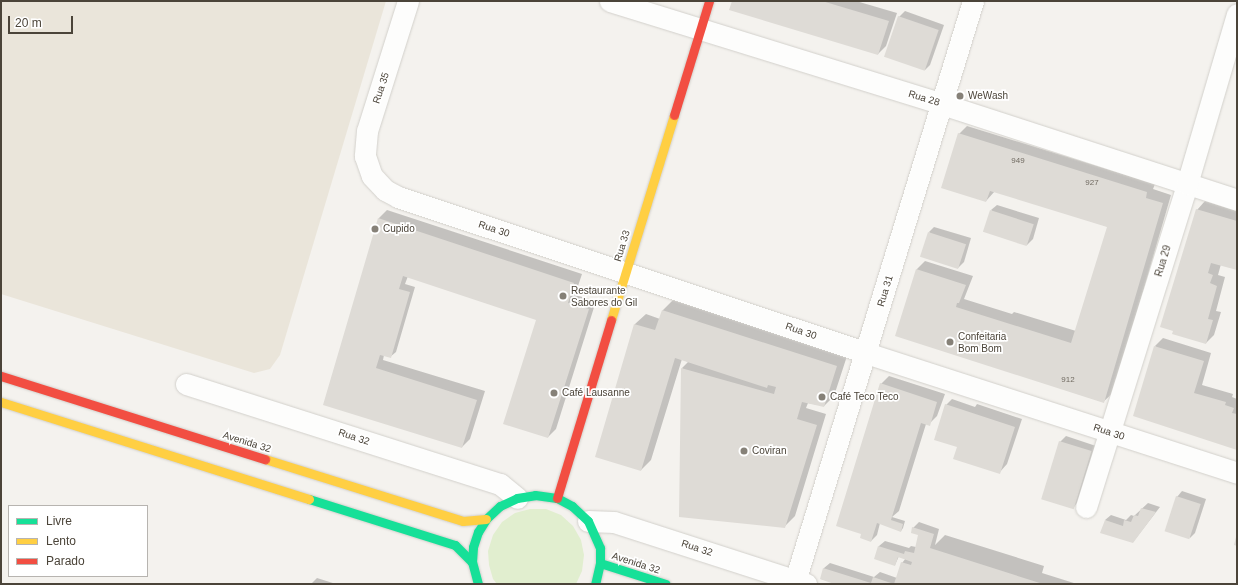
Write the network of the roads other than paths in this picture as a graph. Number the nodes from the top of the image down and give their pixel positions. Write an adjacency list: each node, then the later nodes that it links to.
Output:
1 (408, 1): 8 (street, Rua 35)
2 (610, 1): 6 (street, Rua 28)
3 (709, 1): 6 (main road, Rua 33)
4 (973, 1): 7 (street, Rua 31)
5 (1237, 14): 9 (street, Rua 29)
6 (700, 28): 7 (street, Rua 28); 11 (main road, Rua 33)
7 (942, 104): 9 (street, Rua 28); 12 (street, Rua 31)
8 (372, 176): 11 (street, Rua 30)
9 (1187, 184): 10 (street, Rua 28); 16 (street, Rua 29)
10 (1237, 200)
11 (626, 272): 12 (street, Rua 30); 19 (main road, Rua 33)
12 (866, 353): 16 (street, Rua 30); 25 (street, Rua 31)
13 (1, 376): 21 (main road, Avenida 32)
14 (186, 384): 18 (street, Rua 32)
15 (1, 402): 23 (main road)
16 (1110, 432): 17 (street, Rua 30); 20 (street, Rua 29)
17 (1237, 473)
18 (518, 498): 19 (main road); 21 (main road)
19 (557, 498): 22 (main road)
20 (1086, 507)
21 (486, 519): 23 (main road)
22 (588, 521): 24 (main road); 25 (street, Rua 32)
23 (472, 562): 26 (main road)
24 (600, 563): 27 (main road); 28 (main road, Avenida 32)
25 (800, 582)
26 (478, 584)
27 (595, 584)
28 (666, 584)

